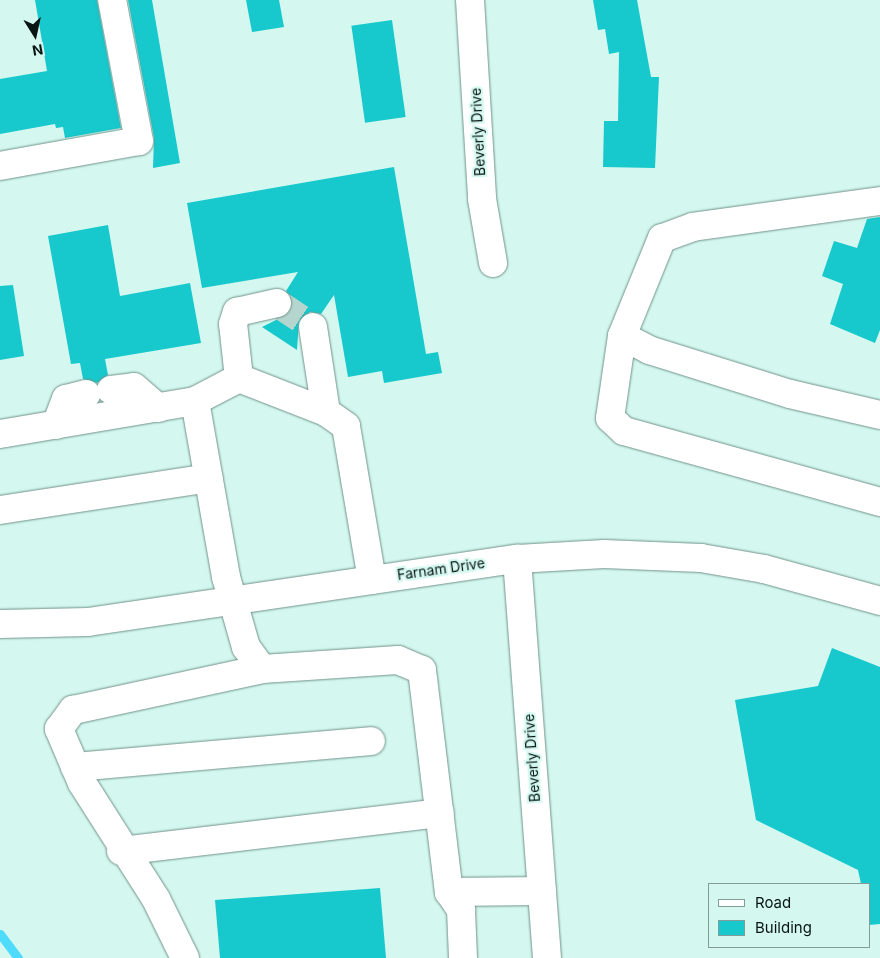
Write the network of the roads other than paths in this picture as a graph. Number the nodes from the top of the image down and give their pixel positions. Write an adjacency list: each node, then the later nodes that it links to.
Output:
1 (112, 0): 3 (main road)
2 (470, 0): 5 (main road, Beverly Drive)
3 (0, 166)
4 (880, 201): 8 (main road)
5 (493, 263)
6 (277, 303): 9 (main road)
7 (313, 327): 12 (main road)
8 (622, 336): 13 (main road); 17 (main road)
9 (238, 378): 10 (main road); 12 (main road)
10 (195, 401): 11 (main road); 16 (main road)
11 (158, 408): 14 (main road); 14 (main road)
12 (326, 412): 20 (main road)
13 (880, 415)
14 (56, 425): 15 (main road)
15 (0, 434)
16 (209, 478): 18 (main road); 21 (main road)
17 (880, 502)
18 (0, 510)
19 (517, 559): 20 (main road, Farnam Drive); 22 (main road, Farnam Drive); 29 (main road, Beverly Drive)
20 (372, 580): 21 (main road, Farnam Drive)
21 (232, 601): 23 (main road, Farnam Drive); 24 (main road)
22 (880, 601)
23 (0, 624)
24 (262, 669): 26 (main road); 27 (main road)
25 (371, 741): 26 (main road)
26 (75, 767): 28 (main road)
27 (440, 813): 28 (main road); 30 (main road)
28 (121, 851): 31 (main road)
29 (542, 891): 30 (main road); 33 (main road, Beverly Drive)
30 (449, 892): 32 (main road)
31 (185, 958)
32 (463, 958)
33 (547, 958)

